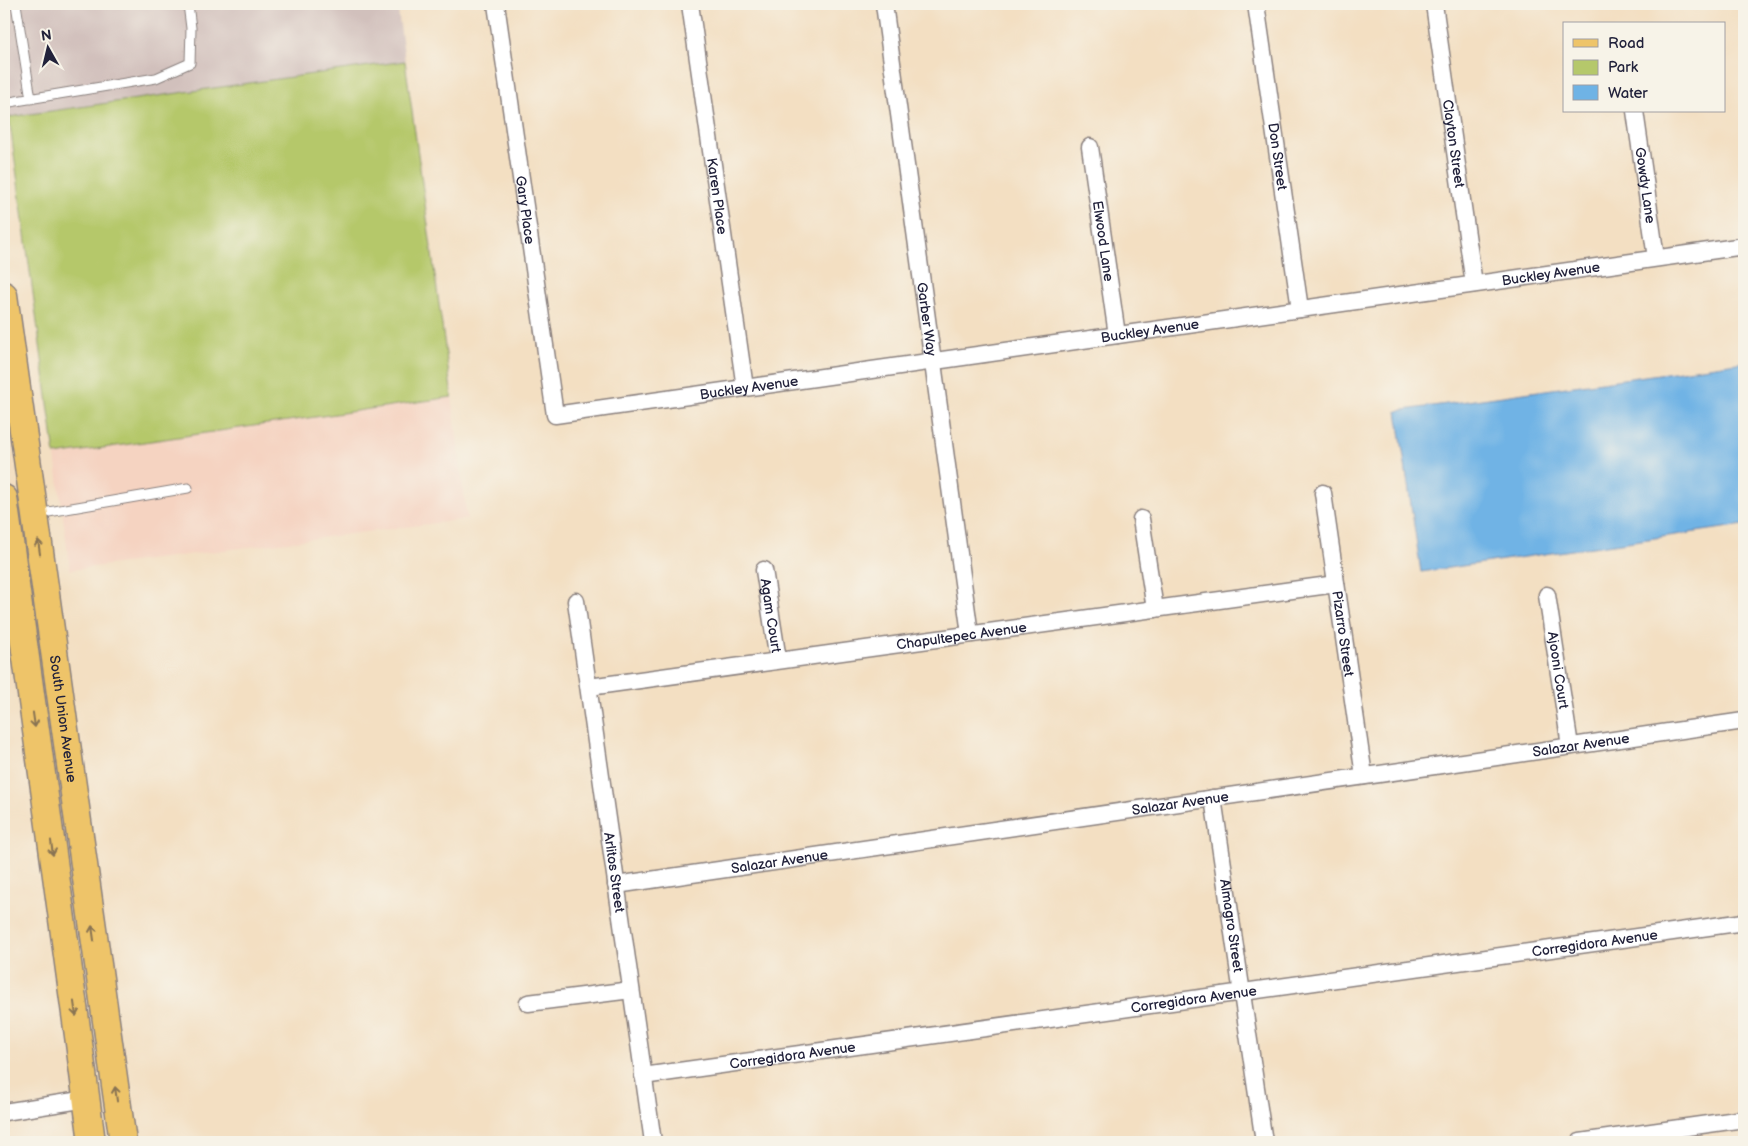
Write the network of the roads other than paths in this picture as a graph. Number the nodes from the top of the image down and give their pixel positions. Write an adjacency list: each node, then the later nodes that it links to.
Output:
1 (16, 4): 8 (lane)
2 (188, 4): 8 (lane)
3 (496, 4): 21 (street, Gary Place)
4 (690, 4): 19 (street, Karen Place)
5 (884, 4): 18 (street, Garber Way)
6 (1256, 4): 16 (street, Don Street)
7 (1434, 4): 14 (street, Clayton Street)
8 (31, 99): 9 (lane)
9 (4, 104)
10 (1635, 112): 13 (street, Gowdy Lane)
11 (1090, 147): 17 (street, Elwood Lane)
12 (1744, 246): 13 (street, Buckley Avenue)
13 (1656, 258): 14 (street, Buckley Avenue)
14 (1474, 284): 16 (street, Buckley Avenue)
15 (4, 295): 25 (main road, South Union Avenue)
16 (1300, 309): 17 (street, Buckley Avenue)
17 (1117, 335): 18 (street, Buckley Avenue)
18 (934, 361): 19 (street, Buckley Avenue); 33 (street, Garber Way)
19 (745, 388): 21 (street, Buckley Avenue)
20 (4, 402): 25 (main road)
21 (555, 415)
22 (188, 488): 25 (lane)
23 (1323, 493): 29 (street, Pizarro Street)
24 (4, 498): 27 (main road, South Union Avenue)
25 (34, 515): 36 (main road, South Union Avenue, one-way to 25)
26 (1141, 519): 32 (street)
27 (12, 557): 36 (main road); 47 (main road, South Union Avenue, one-way to 47)
28 (764, 570): 34 (street, Agam Court)
29 (1336, 584): 32 (street, Chapultepec Avenue); 39 (street, Pizarro Street)
30 (1547, 595): 38 (street, Ajooni Court)
31 (576, 601): 35 (street, Arlitos Street)
32 (1155, 609): 33 (street, Chapultepec Avenue)
33 (970, 634): 34 (street, Chapultepec Avenue)
34 (778, 660): 35 (street, Chapultepec Avenue)
35 (588, 687): 41 (street, Arlitos Street)
36 (62, 708): 51 (main road, South Union Avenue, one-way to 36)
37 (1744, 721): 38 (street, Salazar Avenue)
38 (1570, 746): 39 (street, Salazar Avenue)
39 (1364, 776): 40 (street, Salazar Avenue)
40 (1213, 798): 41 (street, Salazar Avenue); 44 (street, Almagro Street)
41 (616, 885): 43 (street, Arlitos Street)
42 (1744, 922): 44 (street, Corregidora Avenue)
43 (631, 990): 45 (street); 46 (street, Arlitos Street)
44 (1242, 992): 46 (street, Corregidora Avenue); 53 (street, Almagro Street)
45 (528, 1004)
46 (643, 1076): 52 (street, Arlitos Street)
47 (87, 1100): 48 (street); 50 (main road, South Union Avenue)
48 (4, 1112)
49 (1744, 1119): 54 (street)
50 (92, 1142)
51 (123, 1142)
52 (653, 1142)
53 (1264, 1142)
54 (1580, 1142)

